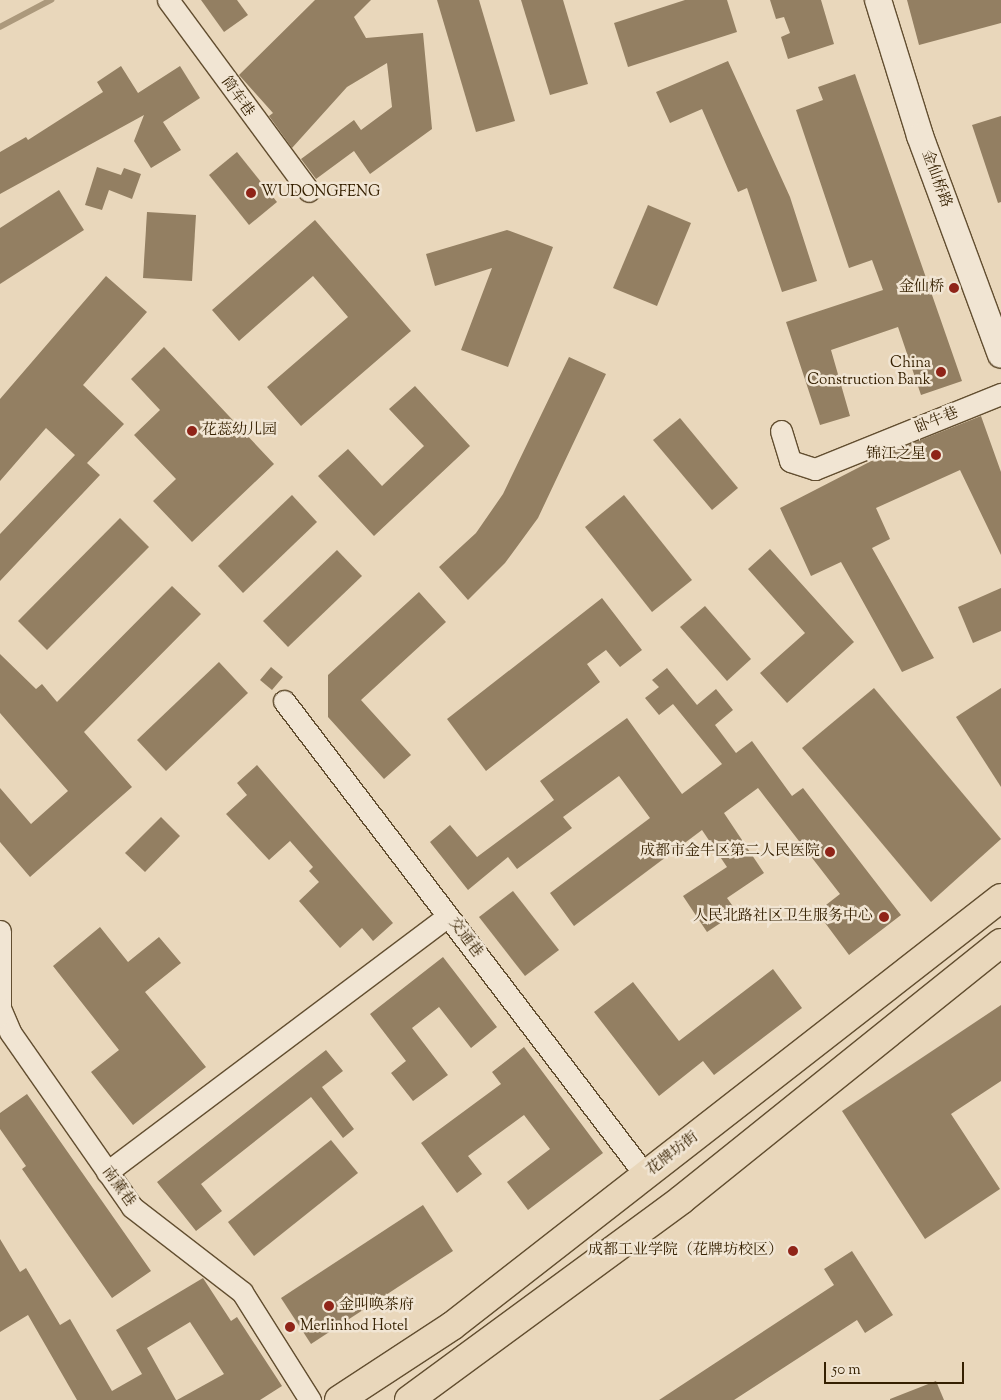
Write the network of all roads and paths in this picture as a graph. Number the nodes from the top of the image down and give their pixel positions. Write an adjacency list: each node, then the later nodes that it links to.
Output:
1 (168, 0): 3 (street, 筒车巷)
2 (878, 0): 4 (street, 金仙桥路)
3 (309, 191)
4 (1001, 355)
5 (1001, 394): 6 (street, 卧牛巷)
6 (781, 431)
7 (284, 701): 9 (street, 交通巷)
8 (1001, 898): 13 (main road, 花牌坊街)
9 (448, 916): 12 (street); 13 (street, 交通巷)
10 (0, 931): 12 (street, 南薰巷)
11 (1001, 943): 16 (main road)
12 (107, 1172): 14 (street, 南薰巷)
13 (646, 1176): 15 (main road, 花牌坊街)
14 (310, 1400)
15 (339, 1400)
16 (409, 1400)

